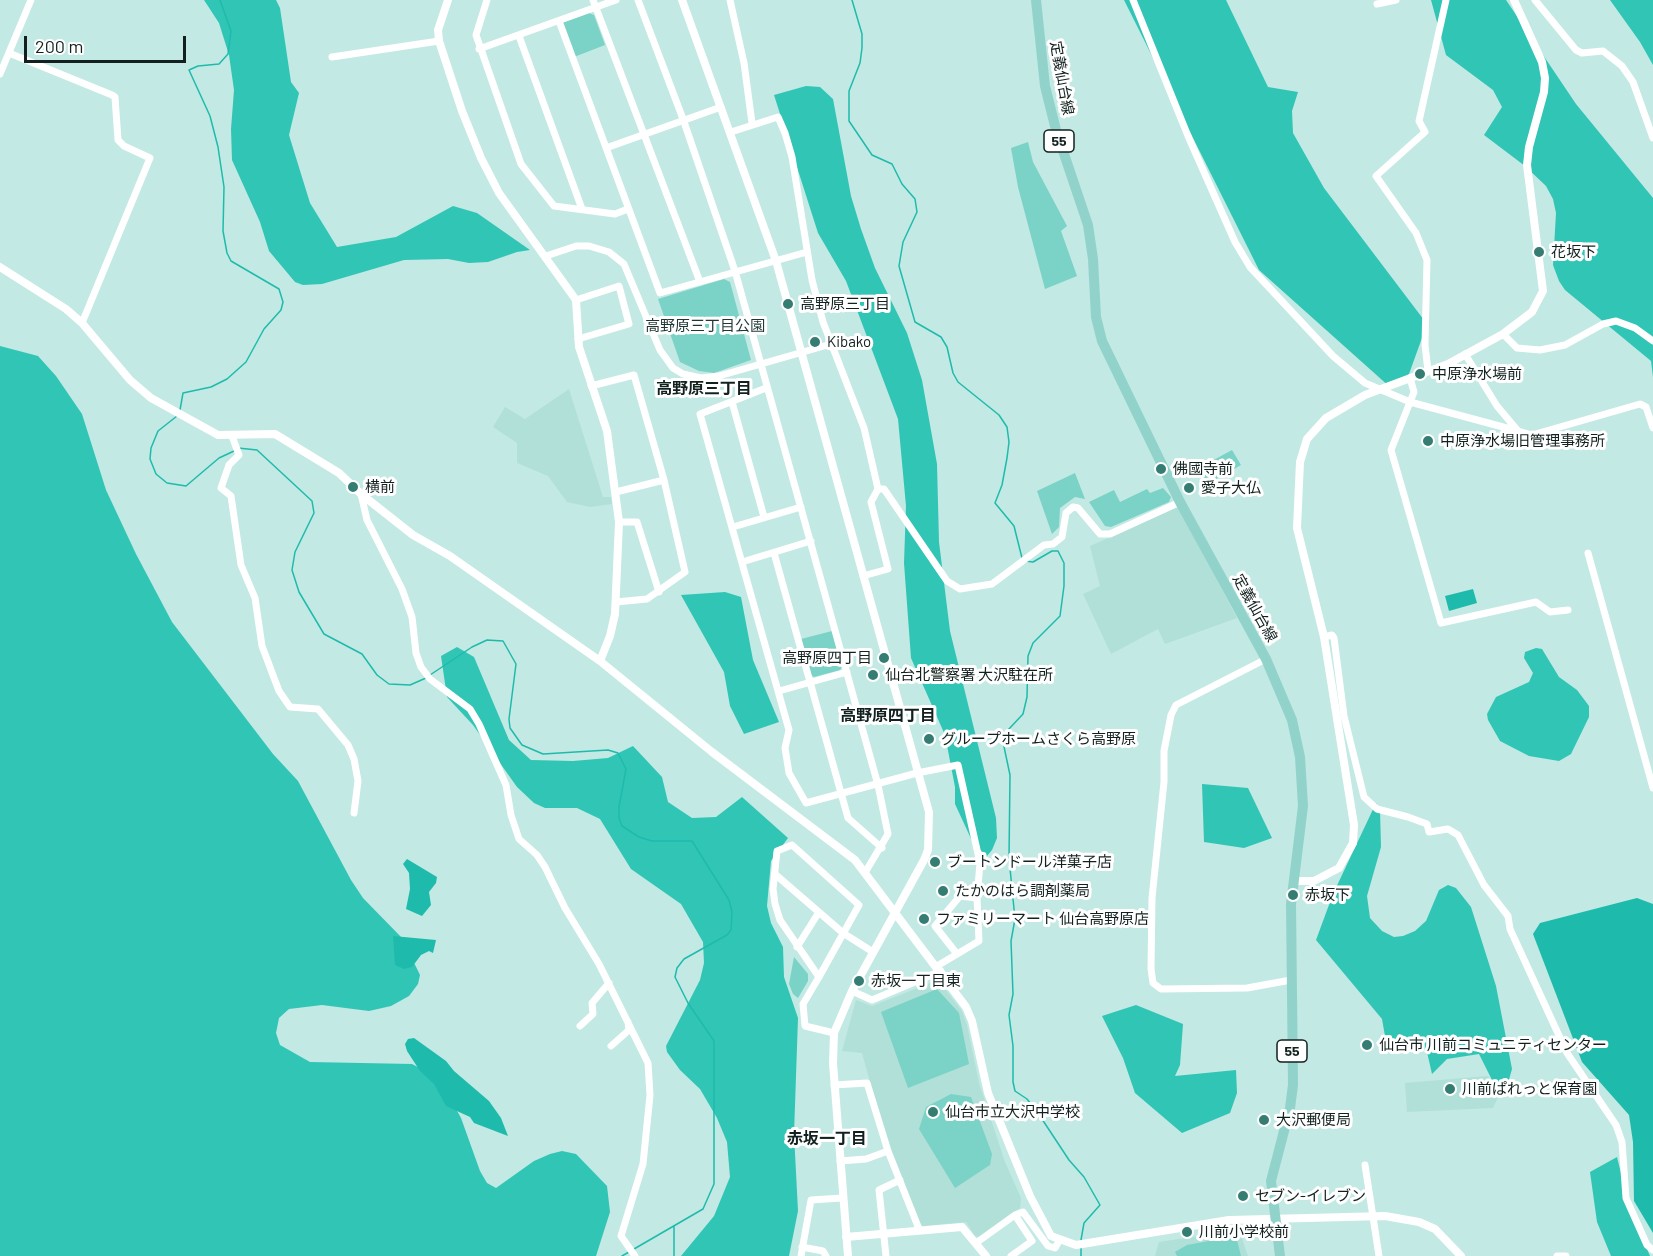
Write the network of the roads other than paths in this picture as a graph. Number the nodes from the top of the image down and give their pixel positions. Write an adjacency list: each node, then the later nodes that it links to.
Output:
1 (31, 0): 20 (street)
2 (448, 0): 18 (street)
3 (616, 0): 14 (street)
4 (638, 0): 24 (street)
5 (682, 0): 23 (street)
6 (730, 0): 25 (street)
7 (1036, 0): 61 (main road, 定義仙台線 / 55)
8 (1133, 0): 51 (street)
9 (1396, 0): 15 (street)
10 (1446, 0): 47 (street)
11 (1514, 0): 40 (street)
12 (1535, 0): 28 (street)
13 (489, 1): 19 (street)
14 (595, 4): 16 (street); 27 (street)
15 (1377, 4)
16 (559, 21): 17 (street); 29 (street)
17 (519, 36): 19 (street); 30 (street)
18 (439, 41): 21 (street); 33 (street)
19 (479, 49): 30 (street)
20 (9, 52): 22 (street); 39 (street)
21 (332, 57)
22 (0, 74)
23 (721, 107): 24 (street); 26 (street)
24 (683, 119): 27 (street); 36 (street)
25 (752, 123): 26 (street); 32 (street)
26 (731, 132): 34 (street)
27 (646, 134): 29 (street); 37 (street)
28 (1653, 138)
29 (606, 148): 31 (street)
30 (582, 209): 31 (street)
31 (628, 209): 37 (street)
32 (807, 252): 34 (street); 43 (street)
33 (546, 256): 38 (street); 46 (street)
34 (776, 261): 36 (street); 44 (street)
35 (0, 267): 39 (street)
36 (735, 272): 37 (street); 46 (street)
37 (700, 282)
38 (576, 300): 41 (street); 41 (street)
39 (82, 323): 56 (street)
40 (1503, 334): 42 (street); 45 (street)
41 (578, 339): 49 (street)
42 (1653, 341)
43 (831, 344): 44 (street); 58 (street)
44 (803, 352): 46 (street); 70 (street)
45 (1466, 354): 47 (street); 55 (street)
46 (760, 365): 50 (street)
47 (1428, 371): 48 (street)
48 (1410, 378): 51 (street); 53 (street)
49 (591, 386): 57 (street); 59 (street)
50 (766, 388): 52 (street); 62 (street)
51 (1379, 388): 53 (street); 74 (street)
52 (732, 402): 63 (street); 65 (street)
53 (1410, 402): 55 (street); 73 (street)
54 (1653, 428): 55 (street)
55 (1518, 431)
56 (234, 440): 60 (street); 84 (street)
57 (664, 480): 59 (street); 71 (street)
58 (878, 489): 61 (street); 70 (street)
59 (616, 492): 64 (street)
60 (361, 494): 76 (street); 99 (street)
61 (1180, 502): 75 (main road, 定義仙台線 / 55)
62 (801, 507): 63 (street); 66 (street)
63 (764, 518): 65 (street)
64 (619, 522): 71 (street); 72 (street)
65 (733, 527): 69 (street)
66 (811, 541): 67 (street); 77 (street)
67 (774, 553): 69 (street); 78 (street)
68 (1588, 553): 82 (street)
69 (742, 562): 79 (street)
70 (863, 576): 80 (street)
71 (659, 592): 72 (street)
72 (616, 602): 76 (street)
73 (1568, 610)
74 (1324, 637): 88 (street); 120 (street)
75 (1266, 659): 88 (main road, 定義仙台線 / 55); 98 (street)
76 (600, 661): 86 (street)
77 (846, 672): 78 (street); 81 (street)
78 (810, 681): 79 (street); 83 (street)
79 (779, 691): 83 (street)
80 (917, 772): 81 (street); 89 (street); 91 (street)
81 (878, 784): 83 (street); 85 (street)
82 (1653, 788)
83 (842, 794): 85 (street)
84 (354, 813)
85 (882, 848): 86 (street)
86 (866, 872): 91 (street)
87 (776, 875): 90 (street); 92 (street); 93 (street)
88 (1295, 881): 98 (main road, 定義仙台線 / 55)
89 (977, 898): 95 (street); 95 (street)
90 (819, 912): 92 (street); 93 (street)
91 (896, 913): 94 (street); 96 (street)
92 (843, 933): 94 (street); 97 (street)
93 (797, 947): 97 (street)
94 (873, 952): 100 (street)
95 (957, 954): 96 (street)
96 (939, 968): 100 (street); 117 (street)
97 (819, 977): 103 (street)
98 (1291, 980): 113 (main road, 定義仙台線 / 55)
99 (609, 983): 101 (street); 102 (street)
100 (852, 990): 103 (street)
101 (628, 1020): 104 (street); 121 (street)
102 (580, 1026)
103 (834, 1033): 105 (street)
104 (611, 1046)
105 (834, 1085): 106 (street); 107 (street)
106 (888, 1151): 107 (street); 109 (street)
107 (840, 1161): 110 (street)
108 (1365, 1165): 112 (street)
109 (900, 1180): 114 (street); 115 (street)
110 (842, 1198): 116 (street); 119 (street)
111 (1015, 1215): 117 (street); 118 (street); 127 (street)
112 (1373, 1216): 113 (street); 129 (street); 130 (street)
113 (1275, 1218): 117 (street); 128 (main road, 定義仙台線 / 55)
114 (919, 1229): 115 (street); 118 (street)
115 (884, 1232): 116 (street); 125 (street)
116 (846, 1237): 124 (street)
117 (1059, 1241)
118 (976, 1243): 126 (street)
119 (802, 1247): 122 (street); 123 (street)
120 (1653, 1250)
121 (634, 1255)
122 (801, 1256)
123 (826, 1256)
124 (848, 1256)
125 (885, 1256)
126 (986, 1256)
127 (1011, 1256)
128 (1280, 1256)
129 (1379, 1256)
130 (1461, 1256)
131 (1557, 1256): 132 (street)
132 (1566, 1256)

